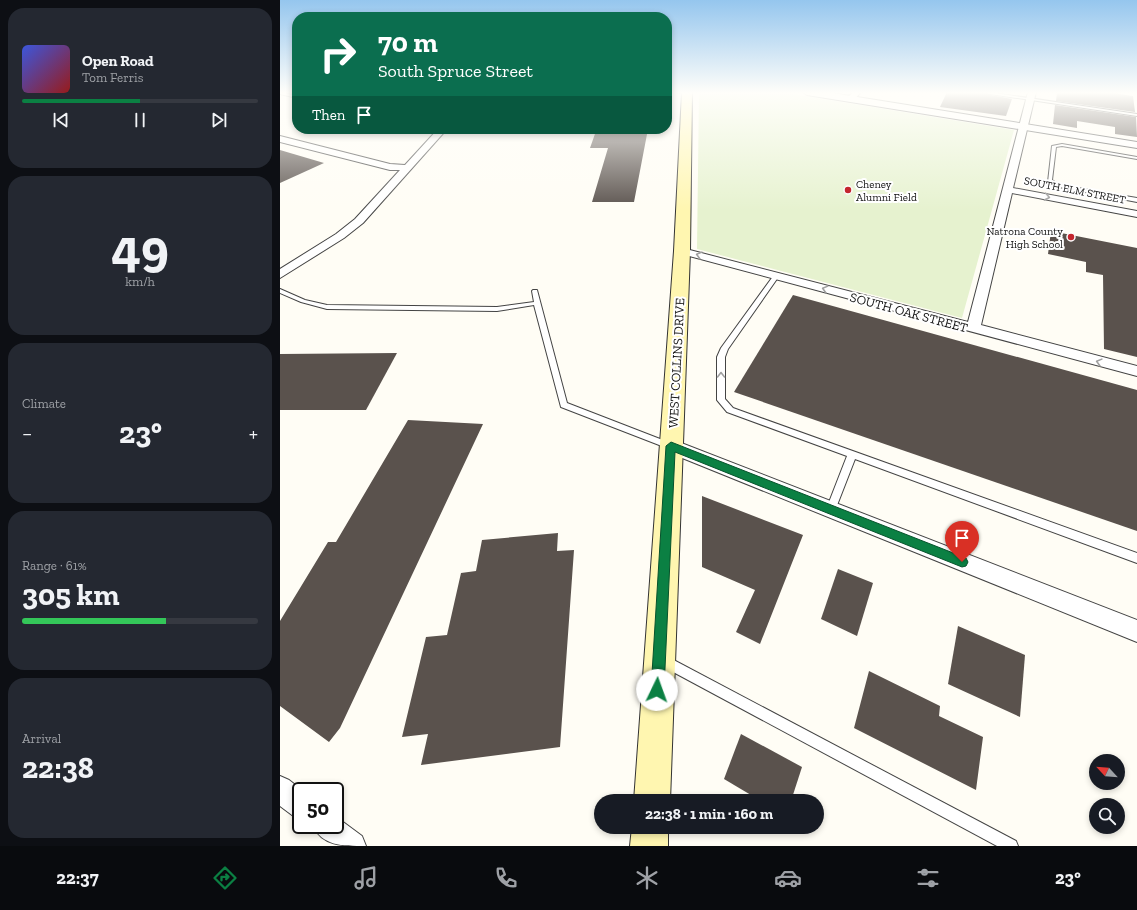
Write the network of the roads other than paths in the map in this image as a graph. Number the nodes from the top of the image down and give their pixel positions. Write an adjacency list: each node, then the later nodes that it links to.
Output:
1 (686, 131): 14 (main road, WEST COLLINS DRIVE)
2 (1023, 131): 11 (street)
3 (1051, 131): 5 (street)
4 (436, 134): 10 (street)
5 (1091, 138): 7 (street); 8 (lane)
6 (280, 139): 10 (street)
7 (1137, 145)
8 (1091, 150): 9 (lane); 12 (lane)
9 (1137, 158)
10 (406, 168): 15 (street)
11 (1009, 190): 13 (street, SOUTH ELM STREET, one-way to 13); 20 (street)
12 (1137, 200)
13 (1137, 214)
14 (682, 251): 16 (street, SOUTH OAK STREET, one-way to 14); 22 (main road, WEST COLLINS DRIVE)
15 (280, 274)
16 (776, 276): 20 (street, SOUTH OAK STREET, one-way to 16); 23 (lane, one-way to 16)
17 (280, 291): 19 (lane)
18 (535, 291): 19 (lane)
19 (537, 303): 22 (lane)
20 (973, 329): 21 (street, SOUTH OAK STREET, one-way to 20)
21 (1137, 372)
22 (671, 446): 24 (street); 27 (main road, WEST COLLINS DRIVE)
23 (852, 455): 24 (lane); 25 (lane)
24 (831, 510): 26 (street)
25 (1137, 558)
26 (1137, 631)
27 (659, 659): 29 (main road, WEST COLLINS DRIVE); 35 (lane)
28 (280, 789): 30 (street)
29 (652, 794)
30 (292, 799)
31 (337, 834): 33 (street)
32 (650, 834): 34 (main road)
33 (352, 846)
34 (650, 846)
35 (1011, 846)

